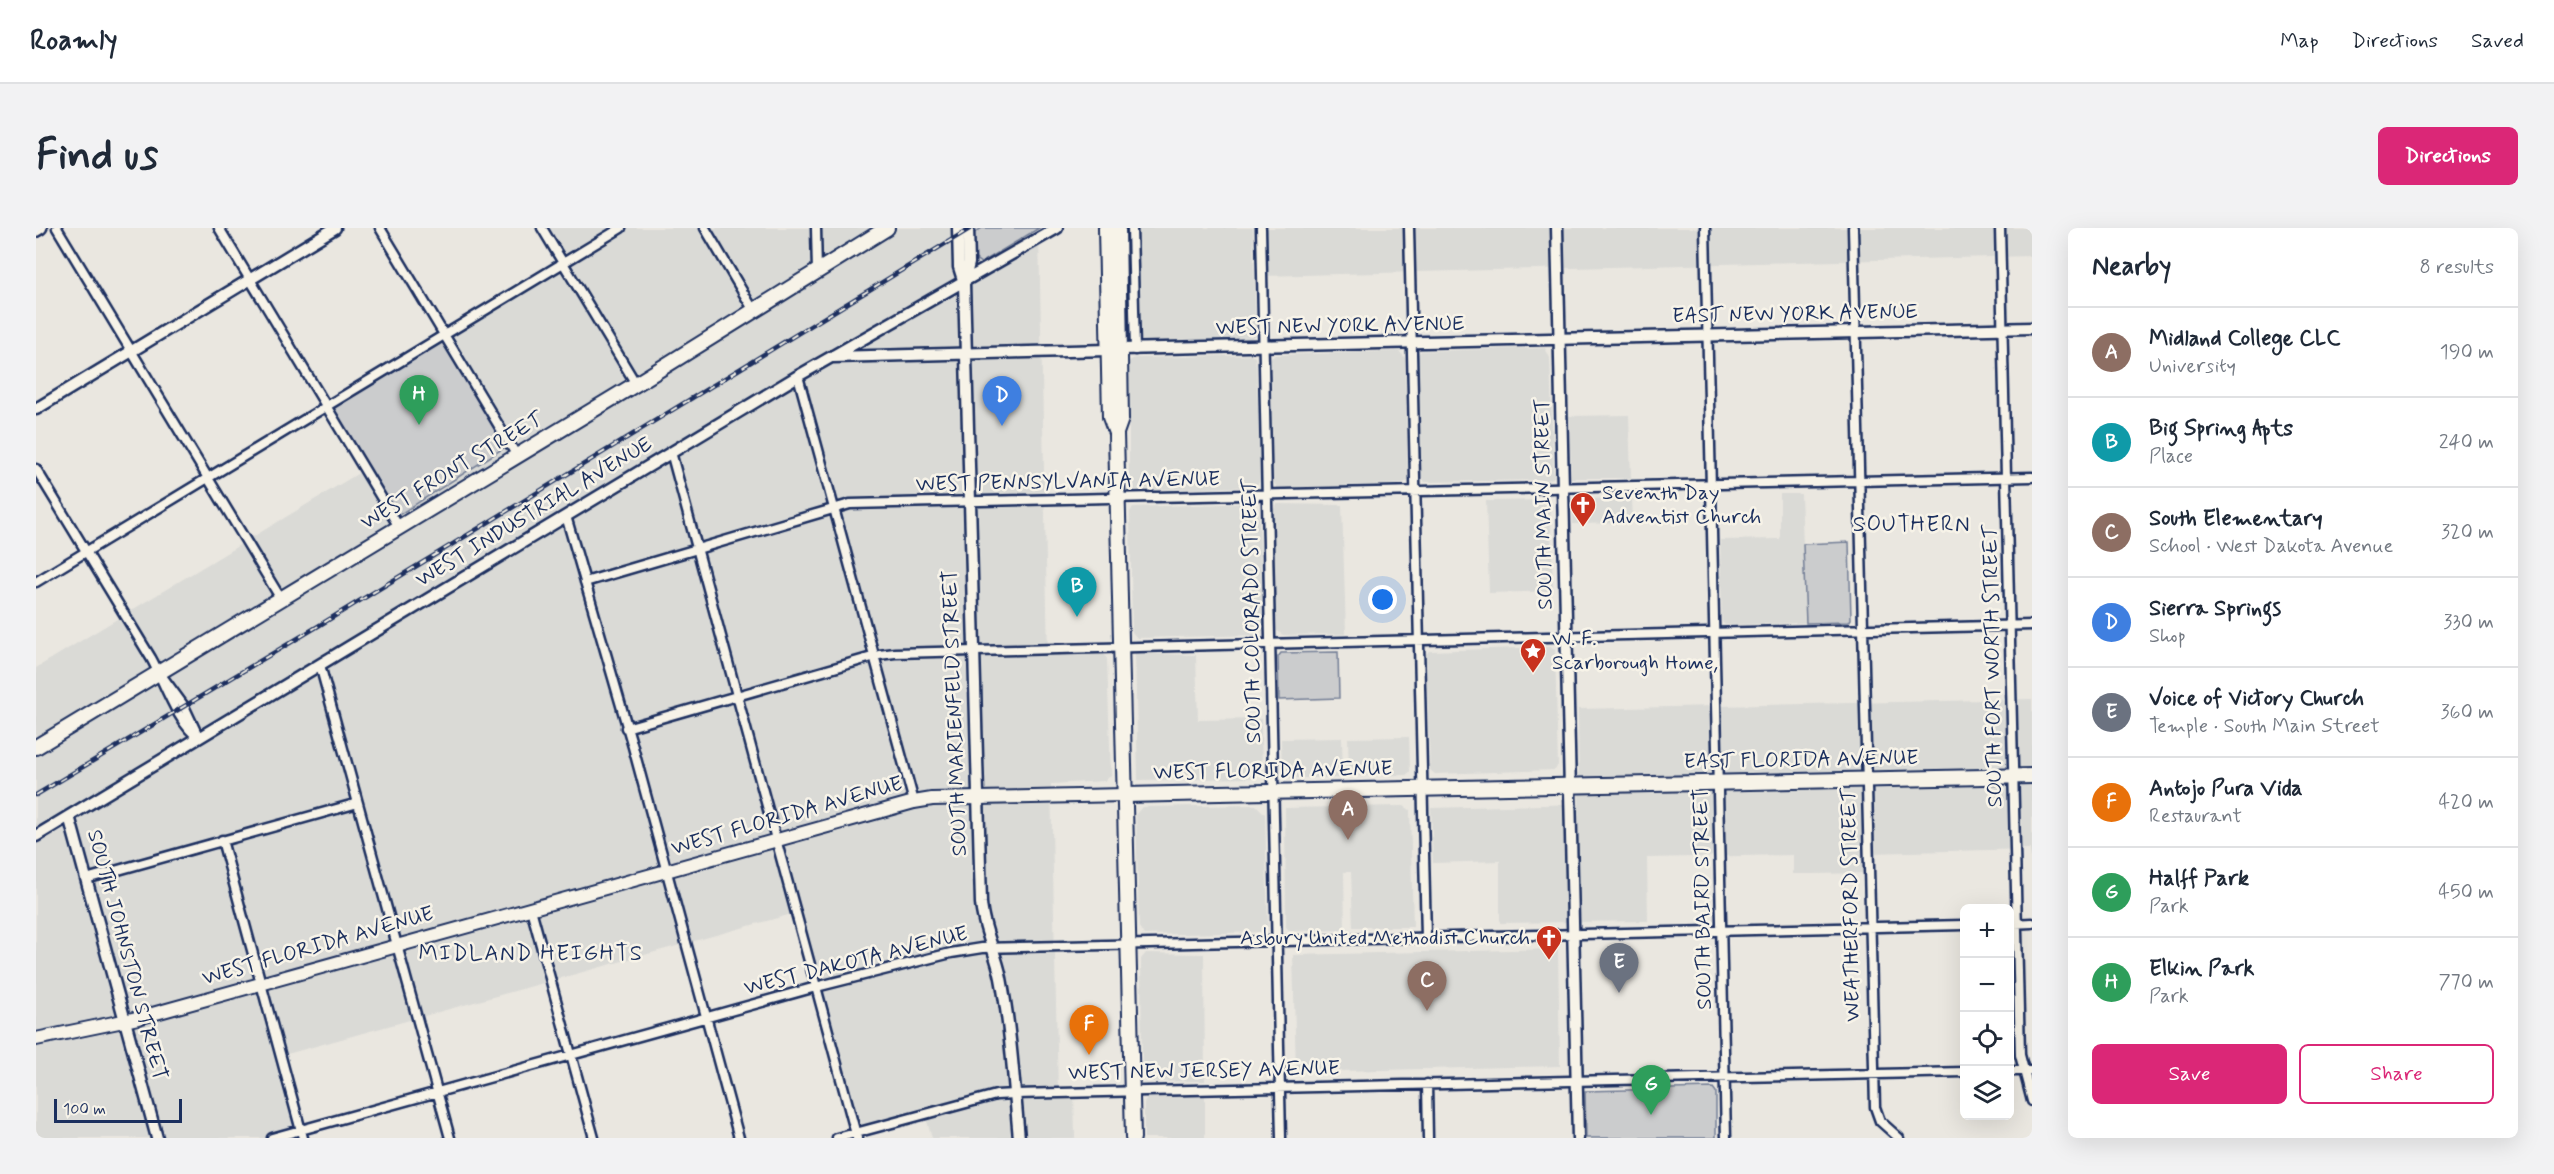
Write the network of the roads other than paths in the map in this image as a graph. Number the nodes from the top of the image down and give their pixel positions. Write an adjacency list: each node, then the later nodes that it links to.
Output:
1 (41, 228): 23 (street)
2 (57, 228): 38 (street)
3 (219, 228): 26 (street)
4 (335, 228): 26 (street)
5 (380, 228): 32 (street)
6 (542, 228): 24 (street)
7 (621, 228): 24 (street)
8 (705, 228): 28 (street)
9 (816, 228): 25 (street)
10 (887, 228): 25 (main road, WEST FRONT STREET)
11 (958, 228): 27 (street, SOUTH MARIENFELD STREET)
12 (968, 228): 27 (street, SOUTH MARIENFELD STREET)
13 (1057, 228): 27 (street, WEST INDUSTRIAL AVENUE)
14 (1106, 228): 37 (main road)
15 (1118, 228): 37 (main road)
16 (1132, 228): 37 (street)
17 (1262, 228): 36 (street, SOUTH COLORADO STREET)
18 (1410, 228): 35 (street)
19 (1557, 228): 34 (street, SOUTH MAIN STREET)
20 (1705, 228): 33 (street, SOUTH BAIRD STREET)
21 (1853, 228): 31 (street, WEATHERFORD STREET)
22 (2000, 228): 30 (street, SOUTH FORT WORTH STREET)
23 (36, 231)
24 (563, 263): 32 (street); 42 (street)
25 (817, 272): 28 (main road, WEST FRONT STREET)
26 (250, 279): 38 (street); 43 (street)
27 (964, 283): 39 (street, SOUTH MARIENFELD STREET); 40 (street, WEST INDUSTRIAL AVENUE)
28 (754, 311): 42 (main road, WEST FRONT STREET)
29 (2032, 328): 30 (street, EAST NEW YORK AVENUE)
30 (2003, 329): 31 (street, EAST NEW YORK AVENUE); 50 (street, SOUTH FORT WORTH STREET)
31 (1855, 333): 33 (street, EAST NEW YORK AVENUE); 51 (street, WEATHERFORD STREET)
32 (445, 334): 43 (street); 46 (street)
33 (1708, 336): 34 (street, EAST NEW YORK AVENUE); 52 (street, SOUTH BAIRD STREET)
34 (1560, 340): 35 (street, WEST NEW YORK AVENUE); 53 (street, SOUTH MAIN STREET)
35 (1412, 343): 36 (street, WEST NEW YORK AVENUE); 54 (street)
36 (1264, 347): 37 (street, WEST NEW YORK AVENUE); 55 (street, SOUTH COLORADO STREET)
37 (1121, 350): 39 (street, WEST NEW YORK AVENUE); 56 (main road)
38 (131, 351): 44 (street); 49 (street)
39 (966, 354): 40 (street, WEST NEW YORK AVENUE); 57 (street, SOUTH MARIENFELD STREET)
40 (831, 357): 41 (street, WEST INDUSTRIAL AVENUE)
41 (798, 376): 45 (street, WEST INDUSTRIAL AVENUE); 58 (street)
42 (636, 384): 46 (main road, WEST FRONT STREET)
43 (327, 406): 49 (street); 60 (street)
44 (36, 409)
45 (671, 452): 59 (street, WEST INDUSTRIAL AVENUE); 61 (street)
46 (517, 456): 60 (main road, WEST FRONT STREET)
47 (36, 469): 62 (street)
48 (2032, 477): 50 (street, WEST PENNSYLVANIA AVENUE)
49 (208, 478): 62 (street); 65 (street)
50 (2006, 478): 51 (street, WEST PENNSYLVANIA AVENUE); 67 (street, SOUTH FORT WORTH STREET)
51 (1859, 482): 52 (street, WEST PENNSYLVANIA AVENUE); 68 (street, WEATHERFORD STREET)
52 (1712, 485): 53 (street, WEST PENNSYLVANIA AVENUE); 69 (street, SOUTH BAIRD STREET)
53 (1563, 489): 54 (street, WEST PENNSYLVANIA AVENUE); 70 (street, SOUTH MAIN STREET)
54 (1416, 492): 55 (street, WEST PENNSYLVANIA AVENUE); 71 (street)
55 (1267, 496): 56 (street, WEST PENNSYLVANIA AVENUE); 72 (street, SOUTH COLORADO STREET)
56 (1117, 499): 57 (street, WEST PENNSYLVANIA AVENUE); 73 (main road)
57 (970, 502): 58 (street, WEST PENNSYLVANIA AVENUE); 74 (street, SOUTH MARIENFELD STREET)
58 (834, 508): 61 (street, WEST PENNSYLVANIA AVENUE); 75 (street)
59 (566, 516): 64 (street); 76 (street, WEST INDUSTRIAL AVENUE)
60 (399, 527): 65 (main road, WEST FRONT STREET)
61 (697, 548): 64 (street, WEST PENNSYLVANIA AVENUE); 78 (street)
62 (86, 552): 63 (street); 77 (street)
63 (36, 582)
64 (585, 582): 79 (street)
65 (280, 599): 77 (main road, WEST FRONT STREET)
66 (2032, 625): 67 (street)
67 (2010, 626): 68 (street); 82 (street, SOUTH FORT WORTH STREET)
68 (1863, 629): 69 (street); 84 (street, WEATHERFORD STREET)
69 (1714, 633): 70 (street); 85 (street, SOUTH BAIRD STREET)
70 (1567, 637): 71 (street); 86 (street, SOUTH MAIN STREET)
71 (1419, 640): 72 (street); 87 (street)
72 (1270, 644): 73 (street); 88 (street, SOUTH COLORADO STREET)
73 (1121, 647): 74 (street); 89 (main road)
74 (973, 651): 75 (street); 90 (street, SOUTH MARIENFELD STREET)
75 (874, 656): 78 (street); 92 (street)
76 (320, 664): 80 (street, WEST INDUSTRIAL AVENUE); 91 (street)
77 (159, 672): 80 (street); 81 (main road, WEST FRONT STREET)
78 (737, 696): 79 (street); 96 (street)
79 (626, 728): 97 (street)
80 (200, 738): 93 (street, WEST INDUSTRIAL AVENUE)
81 (36, 746)
82 (2014, 776): 83 (main road, EAST FLORIDA AVENUE); 84 (main road, EAST FLORIDA AVENUE); 99 (street, SOUTH FORT WORTH STREET)
83 (2032, 776)
84 (1866, 779): 85 (main road, EAST FLORIDA AVENUE); 104 (street, WEATHERFORD STREET)
85 (1718, 782): 86 (main road, EAST FLORIDA AVENUE); 105 (street, SOUTH BAIRD STREET)
86 (1570, 786): 87 (main road, WEST FLORIDA AVENUE); 106 (street, SOUTH MAIN STREET)
87 (1422, 789): 88 (main road, WEST FLORIDA AVENUE); 107 (street)
88 (1274, 792): 89 (main road, WEST FLORIDA AVENUE); 108 (street, SOUTH COLORADO STREET)
89 (1125, 795): 90 (main road, WEST FLORIDA AVENUE); 110 (main road)
90 (976, 798): 92 (main road, WEST FLORIDA AVENUE); 112 (street, SOUTH MARIENFELD STREET)
91 (358, 802): 95 (street); 111 (street)
92 (914, 802): 96 (main road, WEST FLORIDA AVENUE)
93 (69, 816): 94 (street, WEST INDUSTRIAL AVENUE); 98 (street, SOUTH JOHNSTON STREET)
94 (36, 836)
95 (222, 840): 98 (street); 113 (street)
96 (777, 841): 97 (main road, WEST FLORIDA AVENUE); 114 (street)
97 (667, 872): 100 (main road, WEST FLORIDA AVENUE); 115 (street)
98 (86, 879): 116 (street, SOUTH JOHNSTON STREET)
99 (2013, 904)
100 (531, 909): 111 (main road, WEST FLORIDA AVENUE); 118 (street)
101 (2014, 923): 102 (street)
102 (2032, 923)
103 (1960, 924): 104 (street, WEST DAKOTA AVENUE)
104 (1870, 927): 105 (street, WEST DAKOTA AVENUE); 121 (street, WEATHERFORD STREET)
105 (1722, 930): 106 (street, WEST DAKOTA AVENUE); 122 (street, SOUTH BAIRD STREET)
106 (1574, 933): 107 (street, WEST DAKOTA AVENUE); 123 (street, SOUTH MAIN STREET)
107 (1426, 937): 108 (street, WEST DAKOTA AVENUE)
108 (1277, 940): 110 (street, WEST DAKOTA AVENUE); 125 (street, SOUTH COLORADO STREET)
109 (2014, 942): 119 (street, SOUTH FORT WORTH STREET)
110 (1128, 944): 112 (street, WEST DAKOTA AVENUE); 126 (main road)
111 (398, 946): 113 (main road, WEST FLORIDA AVENUE); 127 (street)
112 (991, 947): 114 (street, WEST DAKOTA AVENUE); 128 (street, SOUTH MARIENFELD STREET)
113 (261, 984): 116 (main road, WEST FLORIDA AVENUE); 130 (street)
114 (816, 987): 115 (street, WEST DAKOTA AVENUE); 131 (street)
115 (706, 1017): 118 (street, WEST DAKOTA AVENUE); 136 (street)
116 (126, 1021): 117 (main road, WEST FLORIDA AVENUE); 132 (street, SOUTH JOHNSTON STREET)
117 (36, 1039)
118 (571, 1055): 127 (street, WEST DAKOTA AVENUE); 135 (street)
119 (2028, 1071): 129 (street, SOUTH FORT WORTH STREET)
120 (1960, 1072): 121 (street, WEST NEW JERSEY AVENUE)
121 (1874, 1075): 122 (street, WEST NEW JERSEY AVENUE); 144 (street, WEATHERFORD STREET)
122 (1725, 1078): 123 (street, WEST NEW JERSEY AVENUE); 143 (street, SOUTH BAIRD STREET)
123 (1577, 1081): 124 (street, WEST NEW JERSEY AVENUE); 142 (street, SOUTH MAIN STREET)
124 (1427, 1084): 125 (street, WEST NEW JERSEY AVENUE); 141 (street)
125 (1280, 1088): 126 (street, WEST NEW JERSEY AVENUE); 140 (street, SOUTH COLORADO STREET)
126 (1132, 1091): 128 (street, WEST NEW JERSEY AVENUE); 139 (main road)
127 (437, 1092): 130 (street, WEST DAKOTA AVENUE); 134 (street)
128 (1015, 1094): 131 (street, WEST NEW JERSEY AVENUE); 138 (street, SOUTH MARIENFELD STREET)
129 (2032, 1101)
130 (302, 1134): 133 (street, WEST DAKOTA AVENUE)
131 (857, 1136): 137 (street, WEST NEW JERSEY AVENUE)
132 (157, 1138)
133 (272, 1138)
134 (450, 1138)
135 (594, 1138)
136 (739, 1138)
137 (837, 1138)
138 (1018, 1138)
139 (1133, 1138)
140 (1281, 1138)
141 (1428, 1138)
142 (1578, 1138)
143 (1726, 1138)
144 (1899, 1138)

